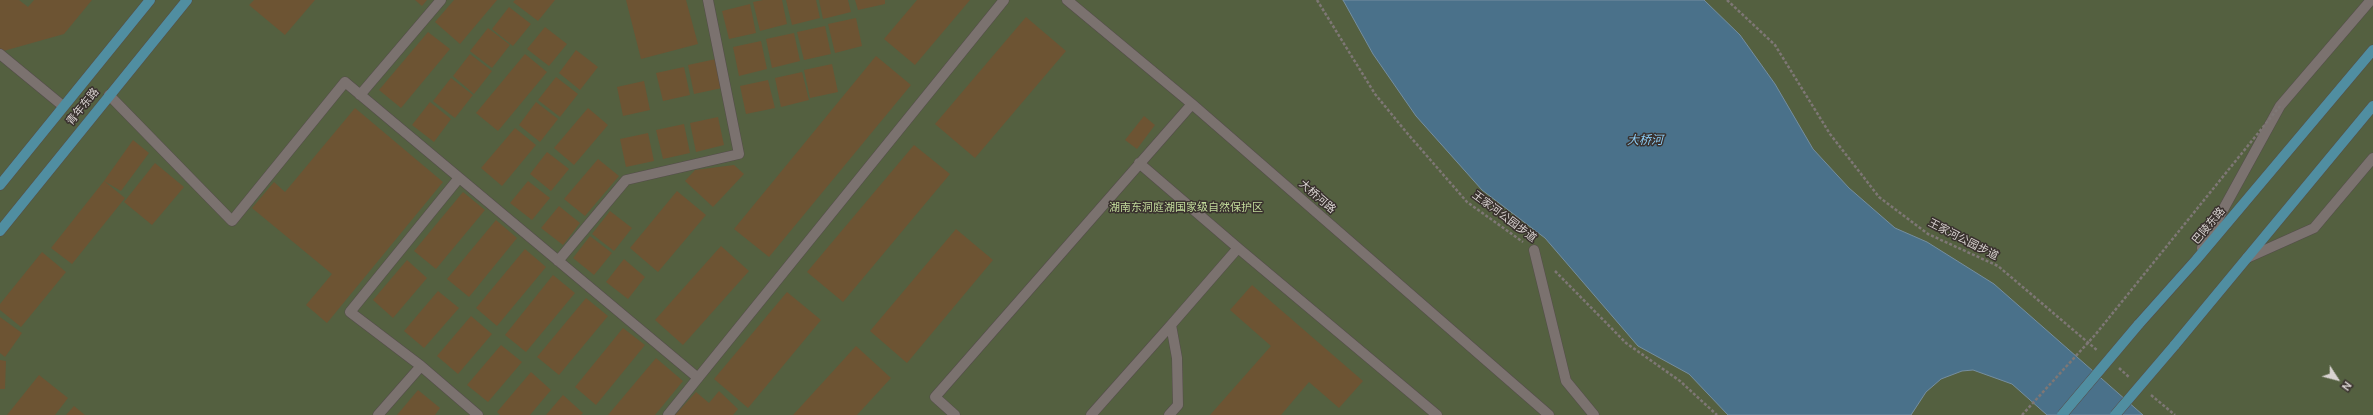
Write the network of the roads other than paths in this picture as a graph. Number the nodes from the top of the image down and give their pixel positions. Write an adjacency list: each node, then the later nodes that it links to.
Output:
1 (150, 0): 13 (main road, 青年东路)
2 (187, 0): 10 (main road, 青年东路)
3 (441, 0): 11 (street)
4 (708, 0): 24 (street)
5 (1004, 0): 27 (street)
6 (1067, 0): 12 (street, 大桥河路)
7 (2371, 0): 23 (street)
8 (2373, 50): 23 (main road, 巴陵东路)
9 (0, 54): 13 (street)
10 (109, 95): 11 (street); 19 (main road, 青年东路)
11 (360, 95): 17 (street)
12 (1192, 104): 16 (street); 35 (street, 大桥河路)
13 (63, 106): 18 (main road, 青年东路)
14 (2373, 106): 22 (main road)
15 (2373, 158): 22 (street)
16 (1139, 163): 20 (street); 31 (street)
17 (459, 178): 24 (street); 26 (street)
18 (0, 185)
19 (0, 231)
20 (1238, 248): 25 (street); 34 (street)
21 (1534, 250): 36 (street)
22 (2247, 258): 38 (main road, bridge)
23 (2196, 260): 37 (main road, 巴陵东路, bridge)
24 (558, 261): 27 (street)
25 (1171, 325): 32 (street); 33 (street)
26 (421, 366): 28 (street); 29 (street)
27 (698, 378): 30 (street)
28 (378, 415)
29 (478, 415)
30 (668, 415)
31 (955, 415)
32 (1091, 415)
33 (1169, 415)
34 (1437, 415)
35 (1548, 415)
36 (1594, 415)
37 (2062, 415)
38 (2116, 415)

